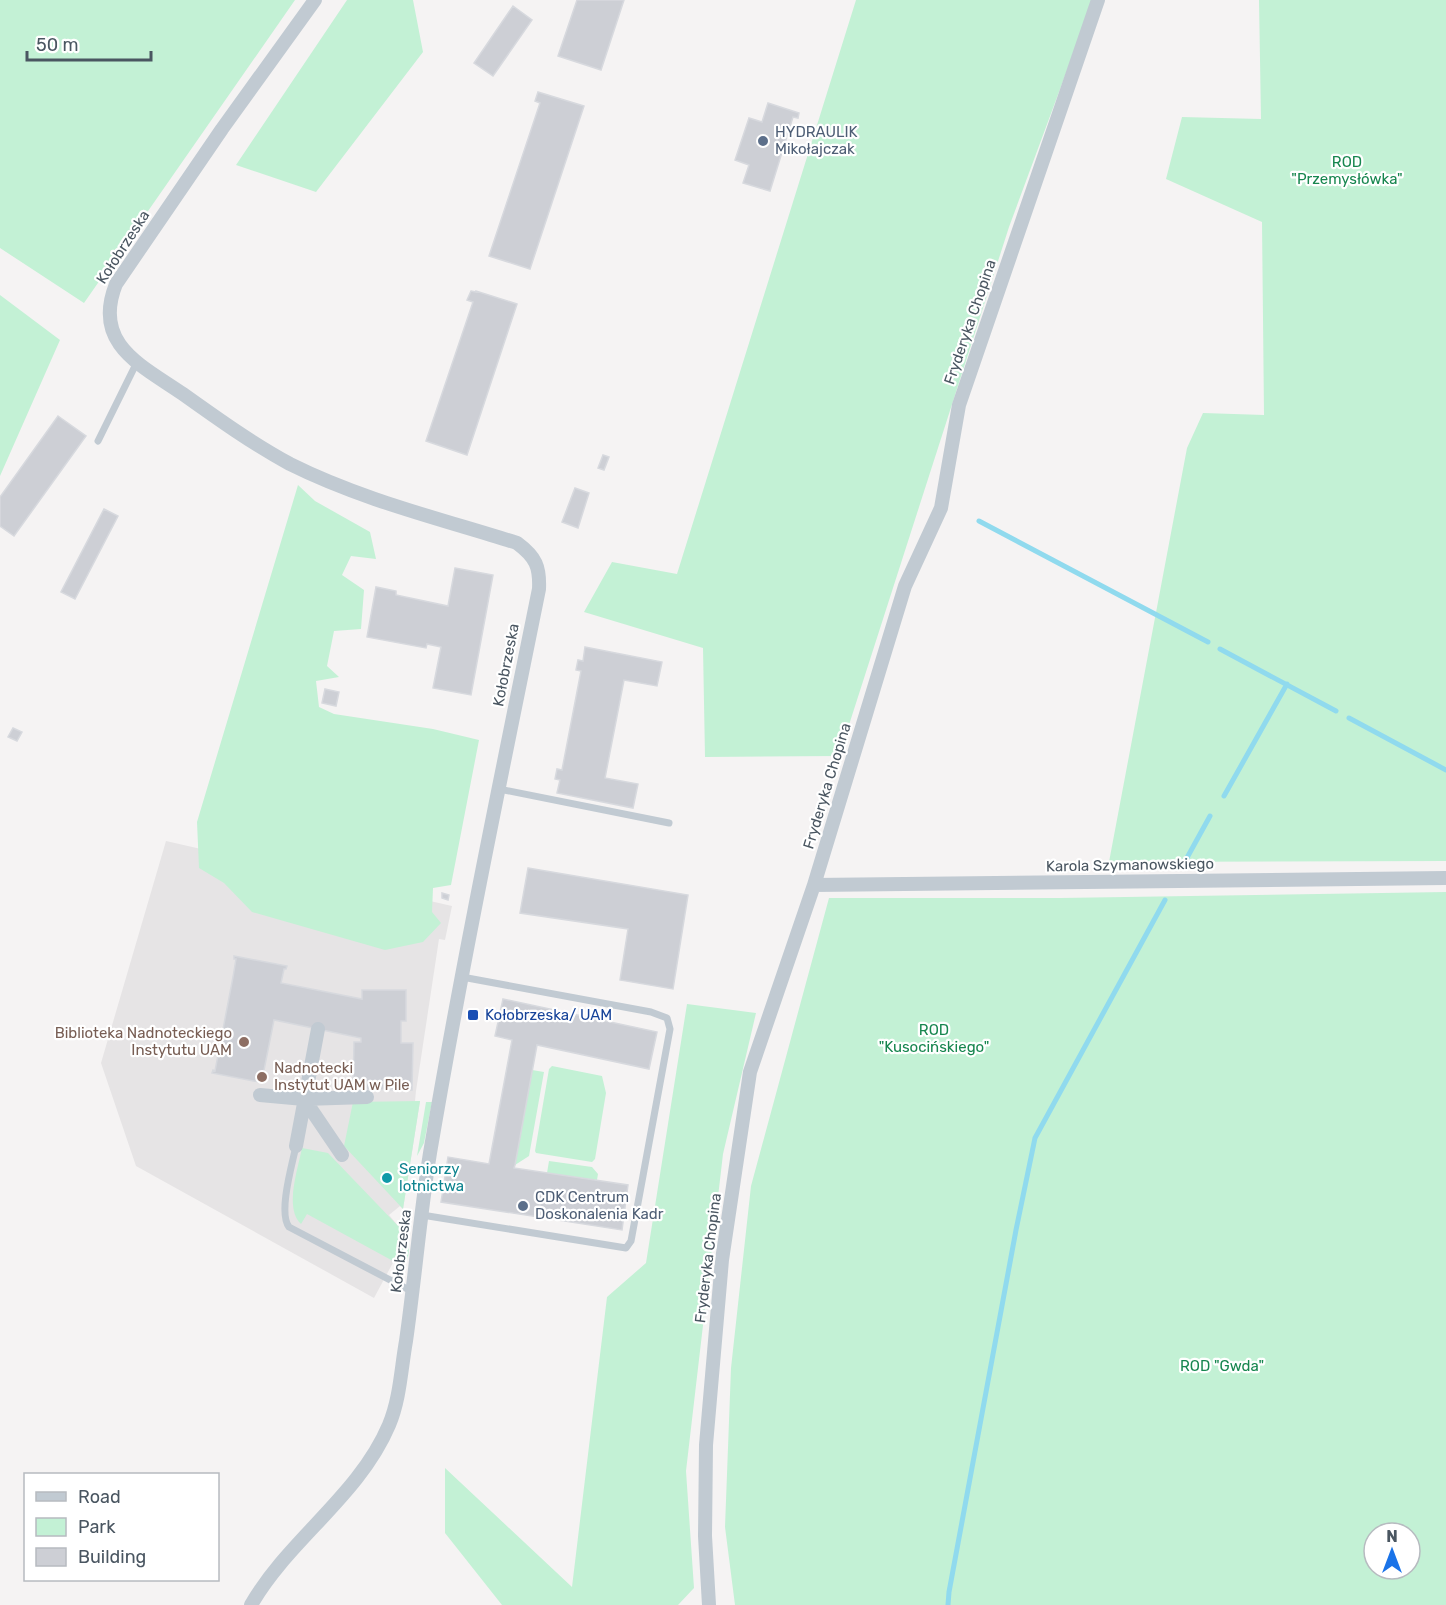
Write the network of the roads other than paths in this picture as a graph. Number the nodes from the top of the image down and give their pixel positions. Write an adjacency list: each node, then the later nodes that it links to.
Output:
1 (315, 0): 3 (street, Kołobrzeska)
2 (1098, 0): 8 (street, Fryderyka Chopina)
3 (137, 362): 4 (lane); 5 (street, Kołobrzeska)
4 (98, 441)
5 (499, 789): 6 (lane); 9 (street, Kołobrzeska)
6 (669, 823)
7 (1446, 878): 8 (street, Karola Szymanowskiego)
8 (814, 885): 19 (street, Fryderyka Chopina)
9 (462, 977): 16 (street, Kołobrzeska); 16 (lane)
10 (318, 1029): 13 (street)
11 (260, 1095): 13 (street)
12 (367, 1097): 13 (street)
13 (304, 1099): 14 (street); 15 (street)
14 (296, 1146): 17 (lane)
15 (342, 1155)
16 (422, 1215): 17 (street, Kołobrzeska)
17 (413, 1292): 18 (street, Kołobrzeska)
18 (251, 1605)
19 (708, 1605)

